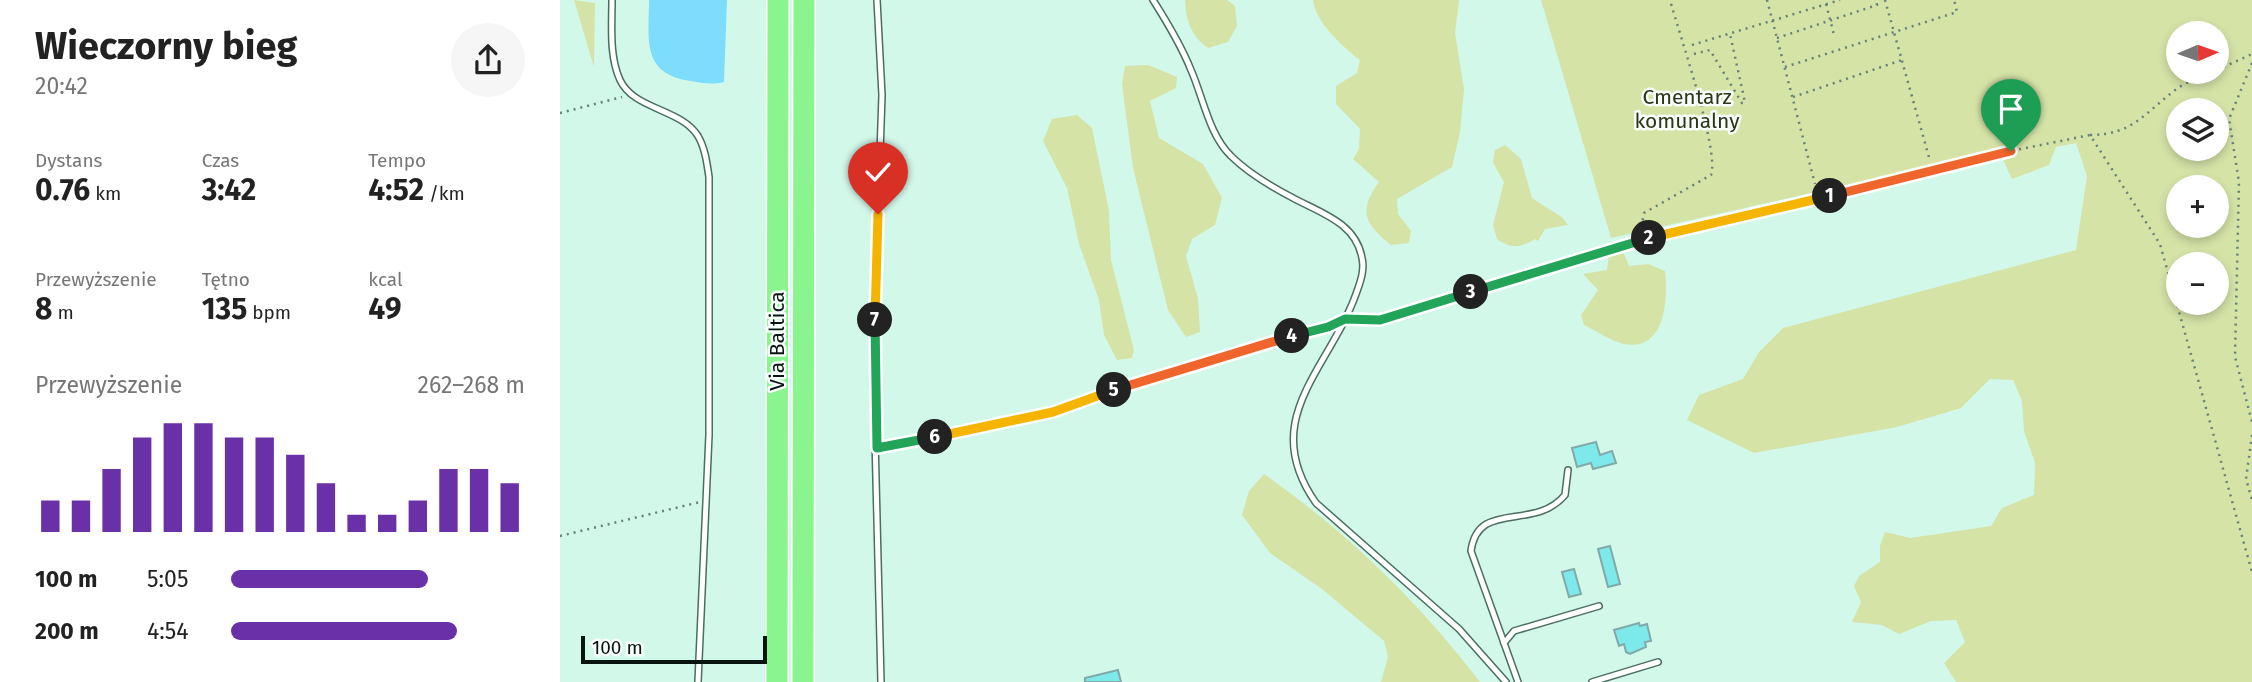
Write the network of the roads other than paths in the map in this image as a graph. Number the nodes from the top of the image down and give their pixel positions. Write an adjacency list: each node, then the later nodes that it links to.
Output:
1 (612, 0): 12 (lane)
2 (778, 0): 13 (highway, Via Baltica)
3 (804, 0): 14 (highway, Via Baltica)
4 (877, 0): 15 (lane)
5 (1153, 0): 7 (lane)
6 (1780, 208): 7 (lane)
7 (1345, 319): 16 (lane)
8 (1568, 470): 10 (lane)
9 (1598, 606): 10 (lane)
10 (1504, 643): 17 (lane)
11 (1658, 662): 18 (lane)
12 (698, 682)
13 (777, 682)
14 (803, 682)
15 (881, 682)
16 (1506, 682)
17 (1518, 682)
18 (1592, 682)

